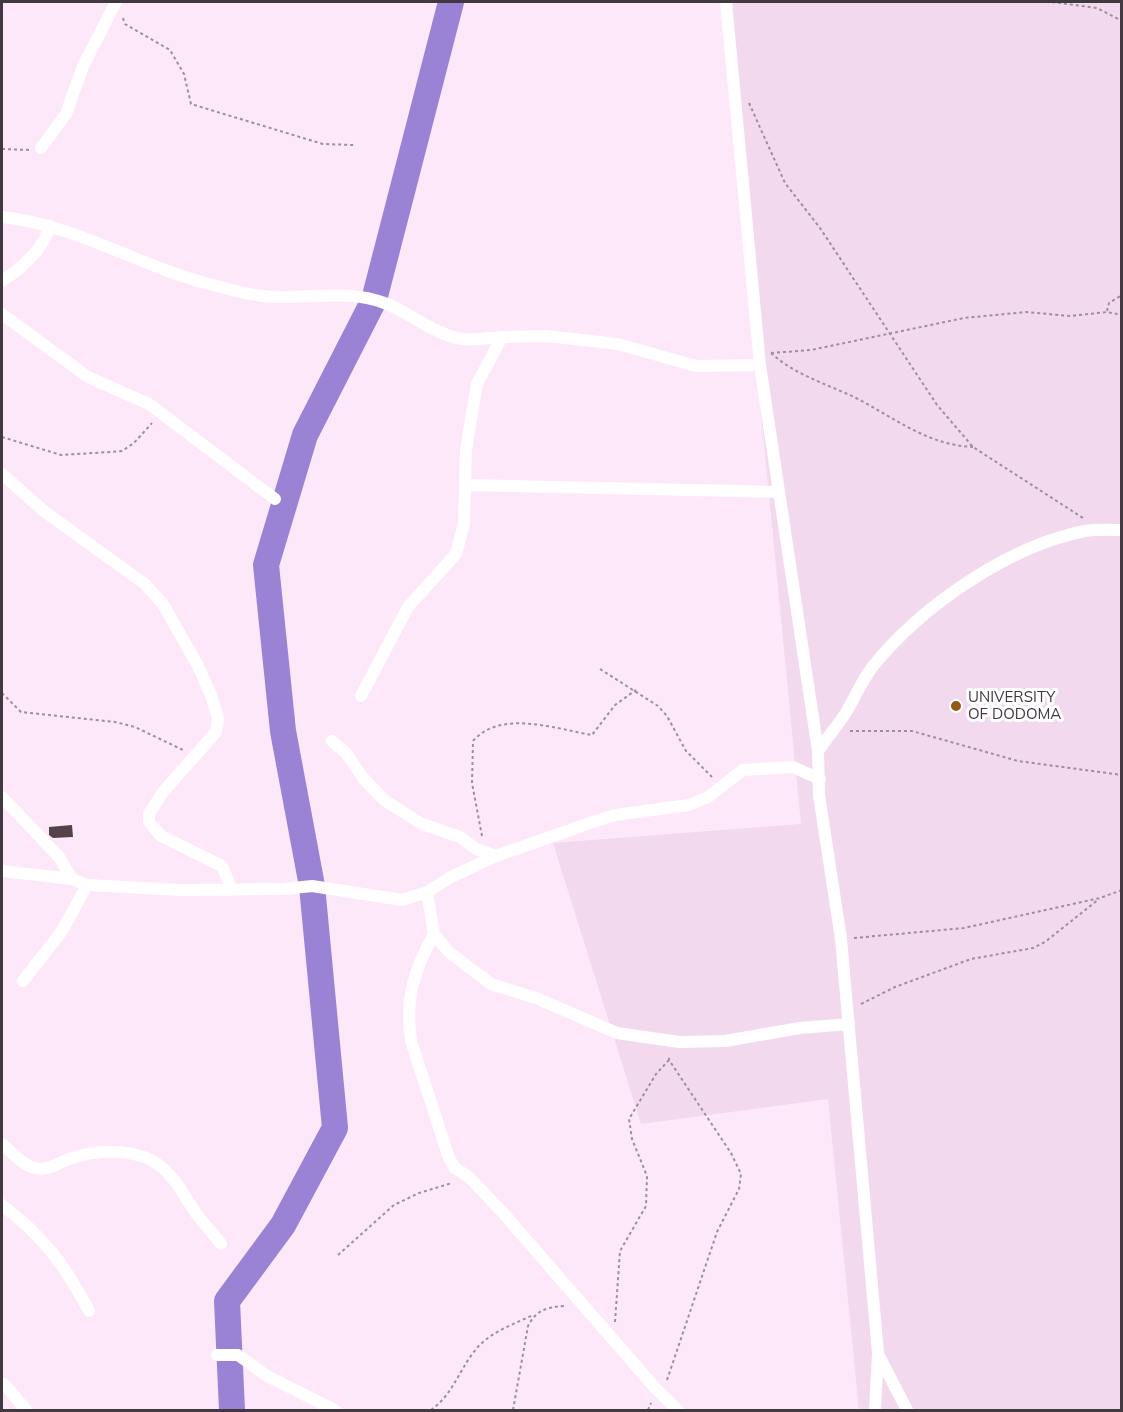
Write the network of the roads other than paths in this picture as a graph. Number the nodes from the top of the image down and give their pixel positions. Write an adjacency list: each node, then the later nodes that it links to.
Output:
1 (116, 2): 3 (street)
2 (726, 2): 9 (street)
3 (41, 148)
4 (2, 217): 5 (street)
5 (50, 226): 6 (street); 8 (street)
6 (2, 281)
7 (2, 314): 13 (street)
8 (502, 337): 9 (street); 11 (street)
9 (760, 365): 12 (street)
10 (2, 474): 24 (street)
11 (466, 485): 12 (street); 15 (street)
12 (779, 492): 17 (street)
13 (275, 499)
14 (1122, 530): 17 (street)
15 (361, 696)
16 (332, 741): 20 (street)
17 (818, 750): 18 (street)
18 (820, 778): 20 (street); 28 (street)
19 (2, 798): 22 (street)
20 (496, 856): 25 (street)
21 (2, 871): 22 (street)
22 (72, 879): 23 (street)
23 (87, 885): 24 (street); 27 (street)
24 (232, 890): 25 (street)
25 (427, 892): 26 (street)
26 (434, 933): 28 (street); 38 (street)
27 (23, 981)
28 (848, 1017): 33 (street)
29 (2, 1144): 31 (street)
30 (2, 1205): 32 (street)
31 (221, 1244)
32 (89, 1311)
33 (878, 1353): 39 (street); 40 (street)
34 (217, 1355): 37 (street)
35 (4, 1384): 36 (street)
36 (26, 1410)
37 (335, 1410)
38 (678, 1410)
39 (875, 1410)
40 (907, 1410)

